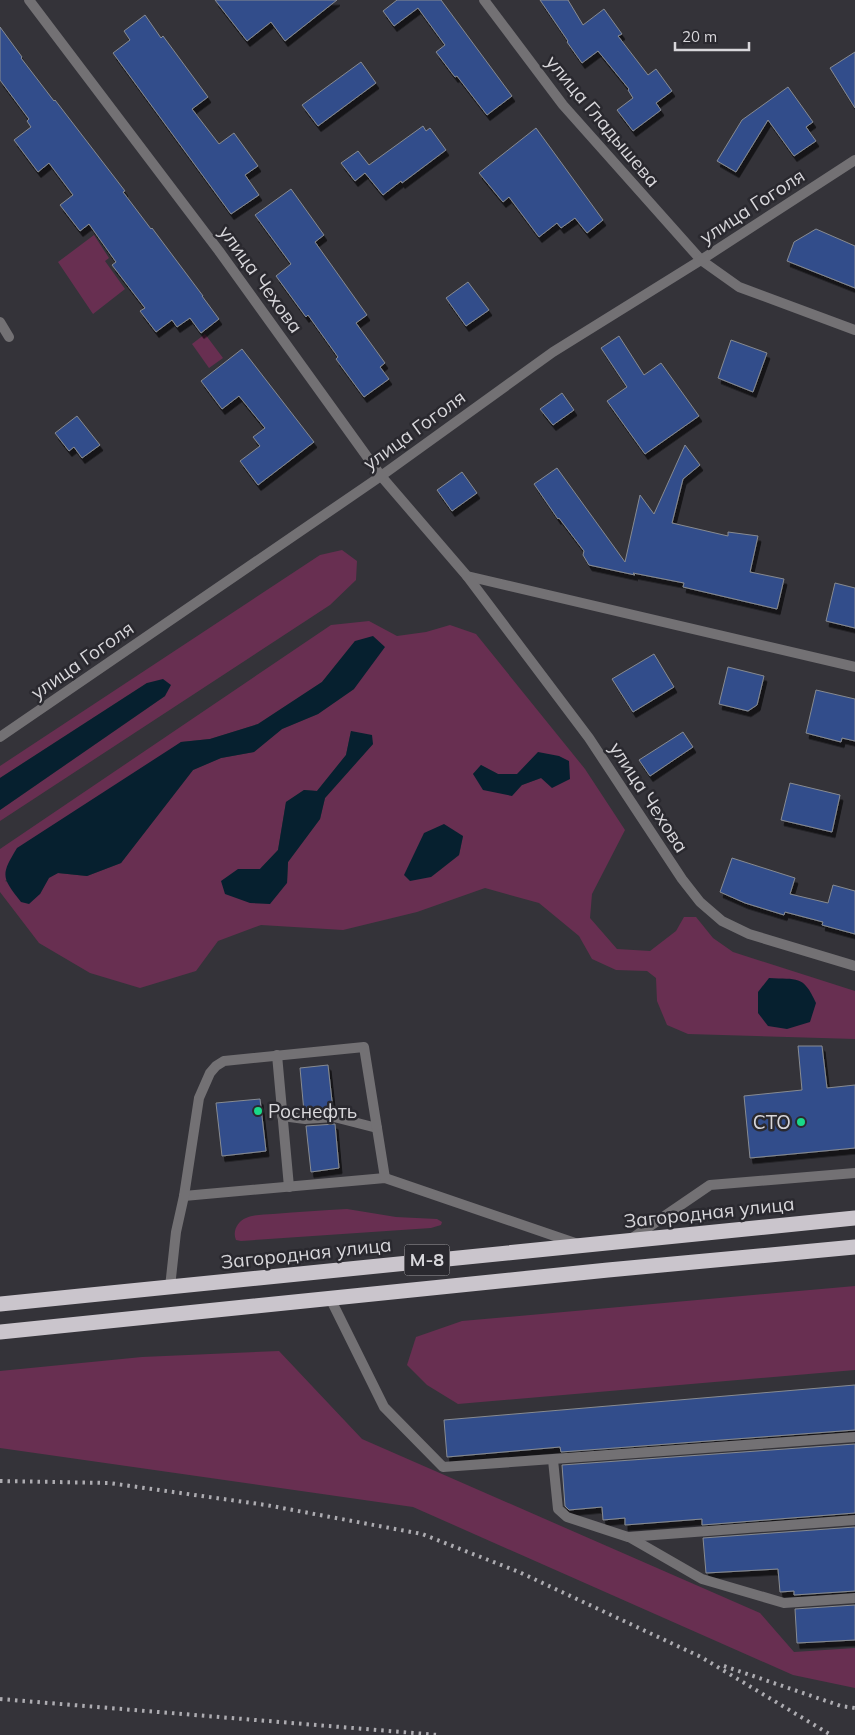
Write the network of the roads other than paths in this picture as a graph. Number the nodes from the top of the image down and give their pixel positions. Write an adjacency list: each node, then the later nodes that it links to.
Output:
1 (29, 0): 8 (street, улица Чехова)
2 (484, 0): 4 (street, улица Гладышева)
3 (855, 160): 4 (street, улица Гоголя)
4 (701, 260): 6 (street, улица Гладышева); 8 (street, улица Гоголя)
5 (0, 322): 7 (street)
6 (855, 330)
7 (9, 337)
8 (381, 476): 9 (street, улица Чехова); 11 (street, улица Гоголя)
9 (467, 576): 10 (street); 12 (street, улица Чехова)
10 (855, 667)
11 (0, 737)
12 (855, 966)
13 (277, 1056): 14 (street); 15 (street); 19 (street)
14 (282, 1116): 15 (street); 18 (street)
15 (377, 1128): 17 (street)
16 (855, 1173): 21 (street)
17 (385, 1178): 18 (street); 22 (street)
18 (289, 1187): 19 (street)
19 (184, 1196): 24 (street)
20 (855, 1218): 21 (highway, Загородная улица / М-8)
21 (629, 1240): 22 (highway, Загородная улица / М-8)
22 (578, 1245): 24 (highway, Загородная улица / М-8)
23 (855, 1247): 25 (highway, М-8)
24 (170, 1287): 26 (highway, Загородная улица / М-8)
25 (330, 1298): 27 (highway, М-8); 29 (street)
26 (0, 1304)
27 (0, 1332)
28 (855, 1437): 29 (street)
29 (552, 1460): 31 (street)
30 (855, 1520): 31 (street)
31 (628, 1537): 32 (street)
32 (855, 1598)

